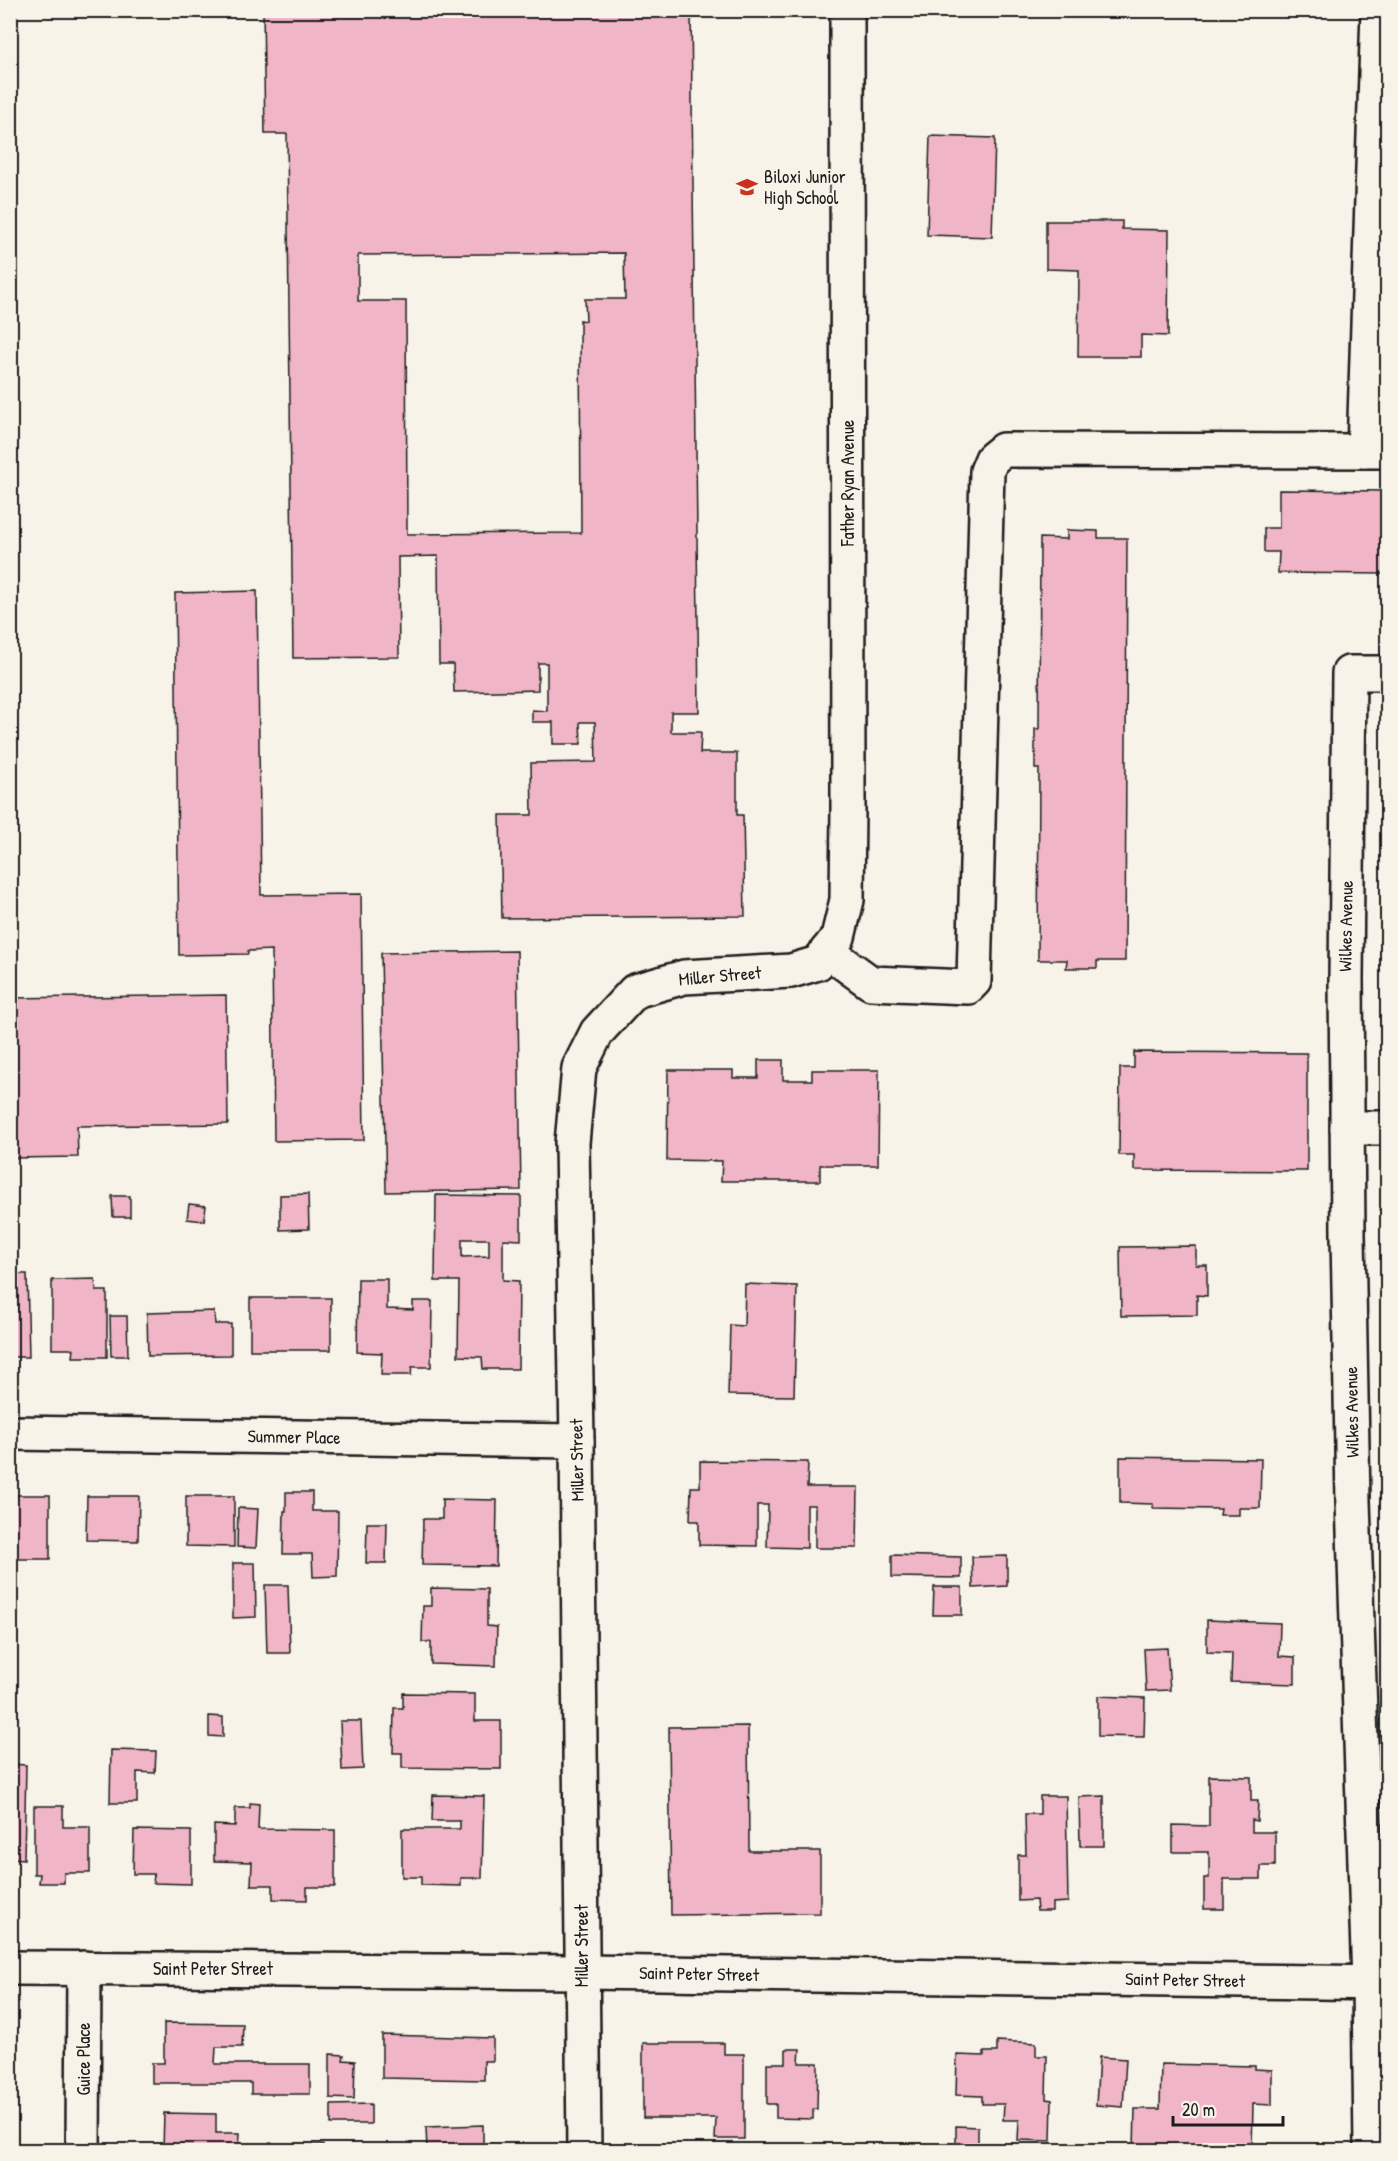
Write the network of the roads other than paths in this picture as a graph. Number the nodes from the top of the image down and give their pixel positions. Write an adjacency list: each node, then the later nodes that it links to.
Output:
1 (847, 10): 5 (street, Father Ryan Avenue)
2 (1378, 10): 3 (street)
3 (1376, 451): 5 (street)
4 (1388, 673): 6 (street, Wilkes Avenue)
5 (827, 951): 9 (street, Miller Street)
6 (1347, 1128): 7 (street); 13 (street, Wilkes Avenue)
7 (1388, 1128)
8 (10, 1433): 9 (street, Summer Place)
9 (578, 1440): 12 (street, Miller Street)
10 (10, 1968): 11 (street, Saint Peter Street)
11 (84, 1968): 12 (street, Saint Peter Street); 14 (street, Guice Place)
12 (582, 1972): 13 (street, Saint Peter Street); 15 (street, Miller Street)
13 (1378, 1983): 16 (street, Wilkes Avenue)
14 (83, 2151)
15 (584, 2151)
16 (1371, 2151)

